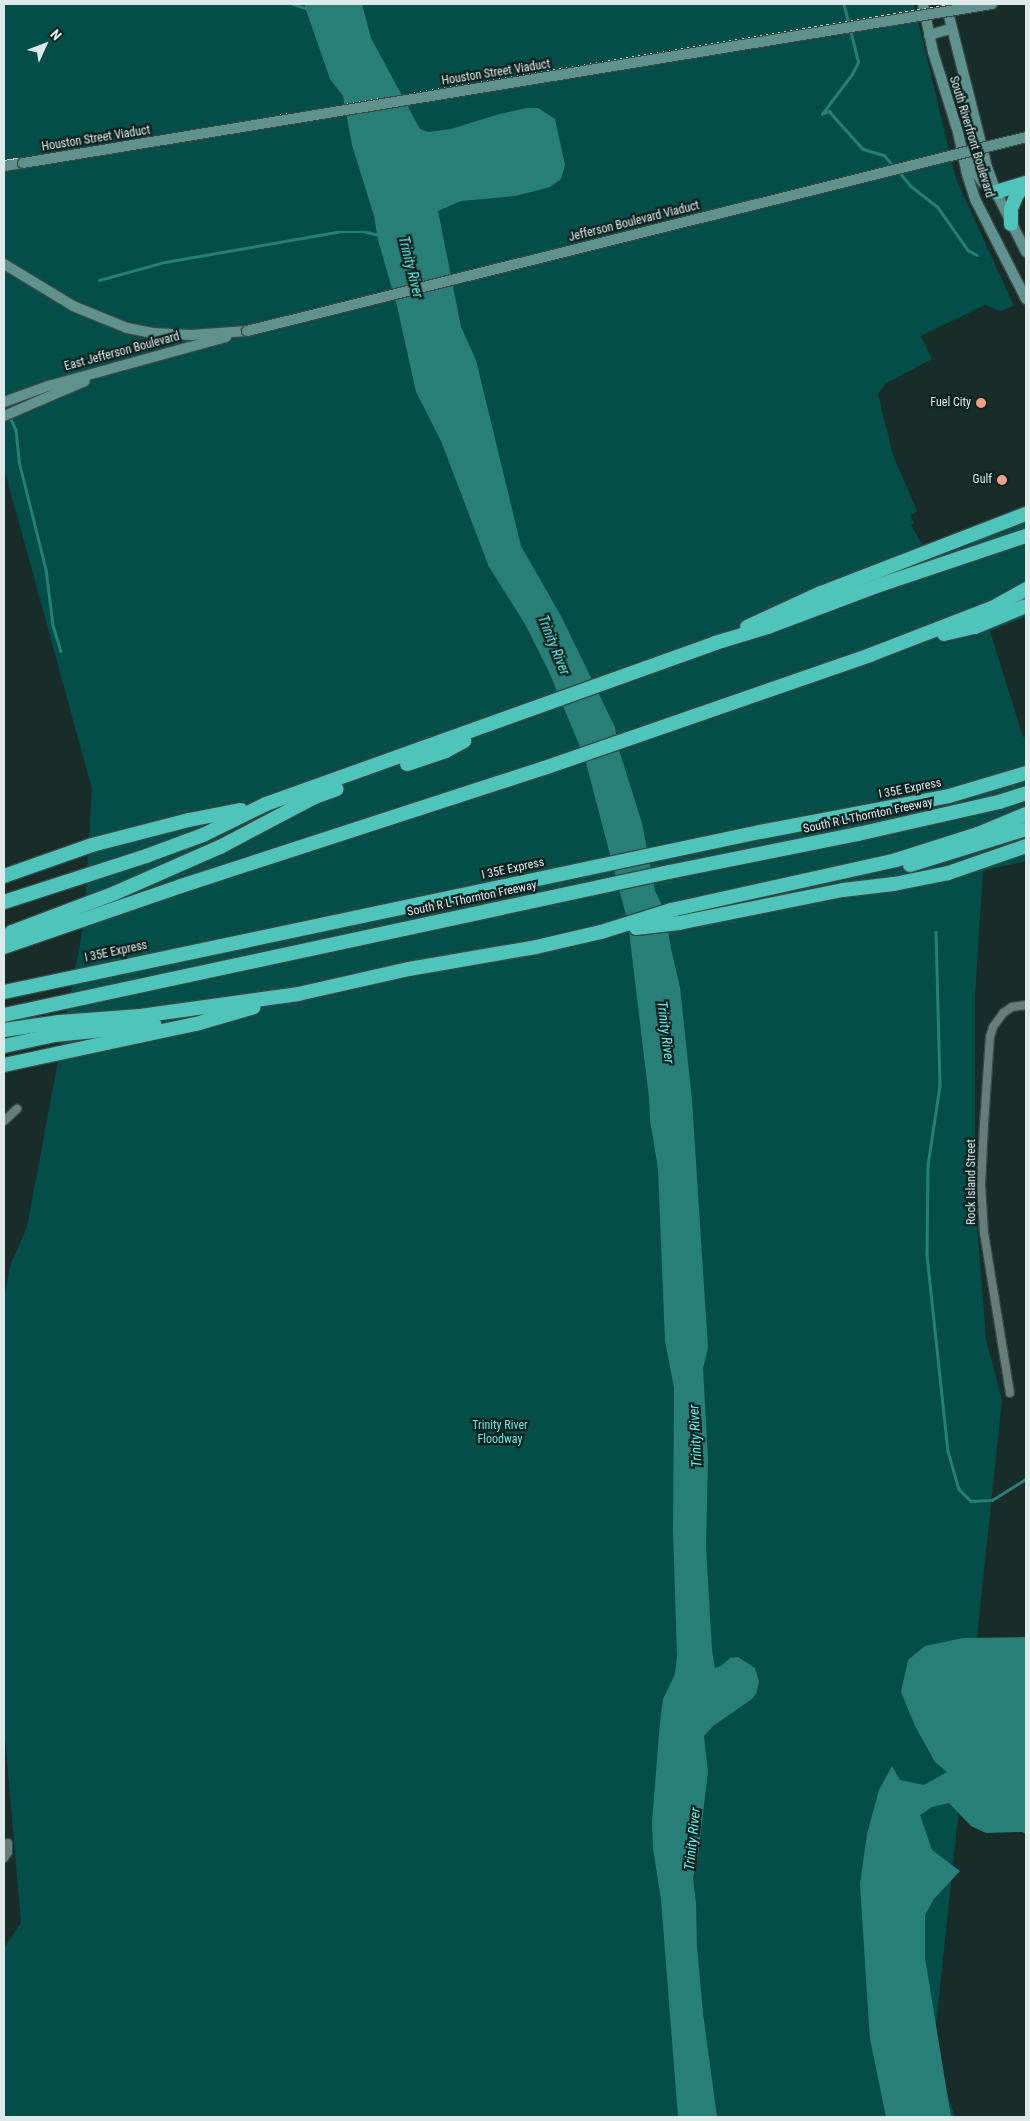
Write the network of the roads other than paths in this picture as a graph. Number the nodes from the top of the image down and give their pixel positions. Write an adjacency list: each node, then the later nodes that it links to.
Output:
1 (922, 4): 5 (main road, South Riverfront Boulevard)
2 (946, 4): 4 (main road, South Riverfront Boulevard)
3 (992, 4): 8 (main road, Houston Street Viaduct, bridge)
4 (950, 29): 5 (main road); 10 (main road, South Riverfront Boulevard)
5 (929, 35): 6 (main road, South Riverfront Boulevard)
6 (958, 132): 10 (main road); 14 (main road, South Riverfront Boulevard)
7 (1026, 137): 15 (main road, Jefferson Boulevard Viaduct, bridge)
8 (4, 166)
9 (1026, 184): 10 (highway); 11 (highway)
10 (996, 192): 11 (main road, South Riverfront Boulevard)
11 (1011, 224): 12 (main road, South Riverfront Boulevard)
12 (1026, 252)
13 (4, 264): 15 (main road)
14 (1026, 299)
15 (248, 331): 16 (main road, East Jefferson Boulevard)
16 (124, 365): 17 (main road, East Jefferson Boulevard); 18 (main road)
17 (4, 402)
18 (4, 416)
19 (1026, 514): 25 (highway)
20 (1026, 529): 22 (highway)
21 (1026, 536): 22 (highway)
22 (1008, 543): 25 (highway)
23 (1026, 589): 26 (highway)
24 (1026, 606): 26 (highway)
25 (715, 643): 27 (highway)
26 (897, 645): 38 (highway)
27 (508, 718): 30 (highway); 38 (highway)
28 (1026, 773): 41 (highway, I 35E Express)
29 (1026, 793): 45 (highway, South R L Thornton Freeway)
30 (266, 804): 35 (highway); 36 (highway)
31 (1026, 814): 33 (highway)
32 (1026, 829): 33 (highway)
33 (980, 839): 37 (highway)
34 (1026, 847): 37 (highway)
35 (4, 876)
36 (4, 902)
37 (601, 932): 42 (highway)
38 (23, 934): 39 (highway); 40 (highway)
39 (4, 939)
40 (4, 947)
41 (4, 992)
42 (298, 994): 44 (highway); 46 (highway)
43 (1026, 1005): 51 (street, Rock Island Street)
44 (236, 1013): 47 (highway); 48 (highway)
45 (4, 1015)
46 (4, 1030)
47 (4, 1046)
48 (4, 1065)
49 (17, 1109): 50 (street)
50 (4, 1121)
51 (1010, 1393)
52 (8, 1843): 53 (street)
53 (4, 1858)

